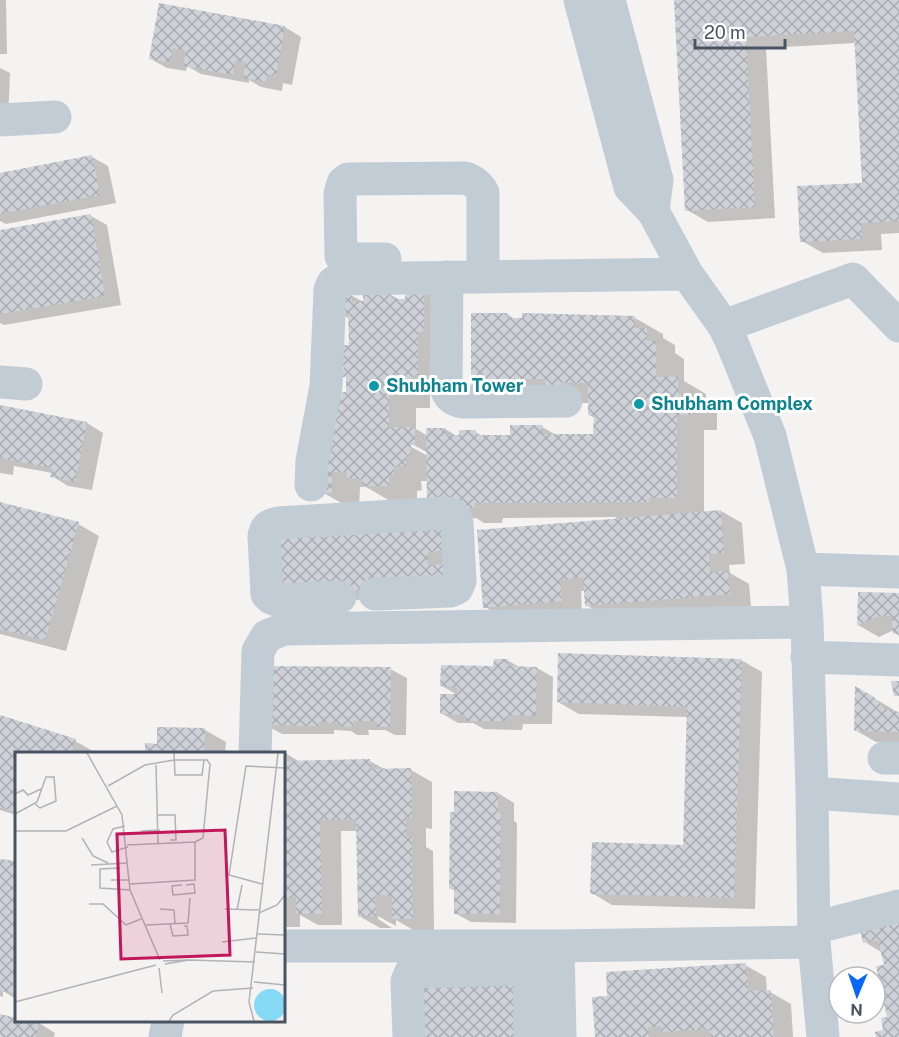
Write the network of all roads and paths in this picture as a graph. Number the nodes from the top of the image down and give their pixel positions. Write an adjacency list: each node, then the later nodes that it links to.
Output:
1 (580, 0): 5 (street)
2 (609, 0): 5 (street)
3 (55, 117): 4 (street)
4 (0, 120)
5 (653, 211): 7 (street)
6 (484, 268): 6 (street); 7 (street); 8 (street)
7 (687, 274): 10 (street)
8 (447, 277): 11 (street); 12 (street)
9 (899, 326): 10 (street)
10 (724, 327): 13 (street)
11 (566, 401)
12 (311, 485)
13 (803, 569): 14 (street); 17 (street)
14 (899, 572)
15 (340, 597): 16 (street)
16 (284, 614): 18 (street); 18 (street); 21 (street)
17 (807, 622): 18 (street); 19 (street)
18 (400, 628)
19 (807, 657): 20 (street); 22 (street)
20 (899, 660)
21 (255, 752)
22 (812, 793): 23 (street); 25 (street)
23 (899, 799)
24 (899, 906): 25 (street)
25 (814, 935): 27 (street); 33 (street)
26 (285, 946): 27 (street)
27 (548, 961): 30 (street); 31 (street); 32 (street)
28 (168, 1022): 29 (street)
29 (165, 1037)
30 (409, 1037)
31 (530, 1037)
32 (560, 1037)
33 (823, 1037)

